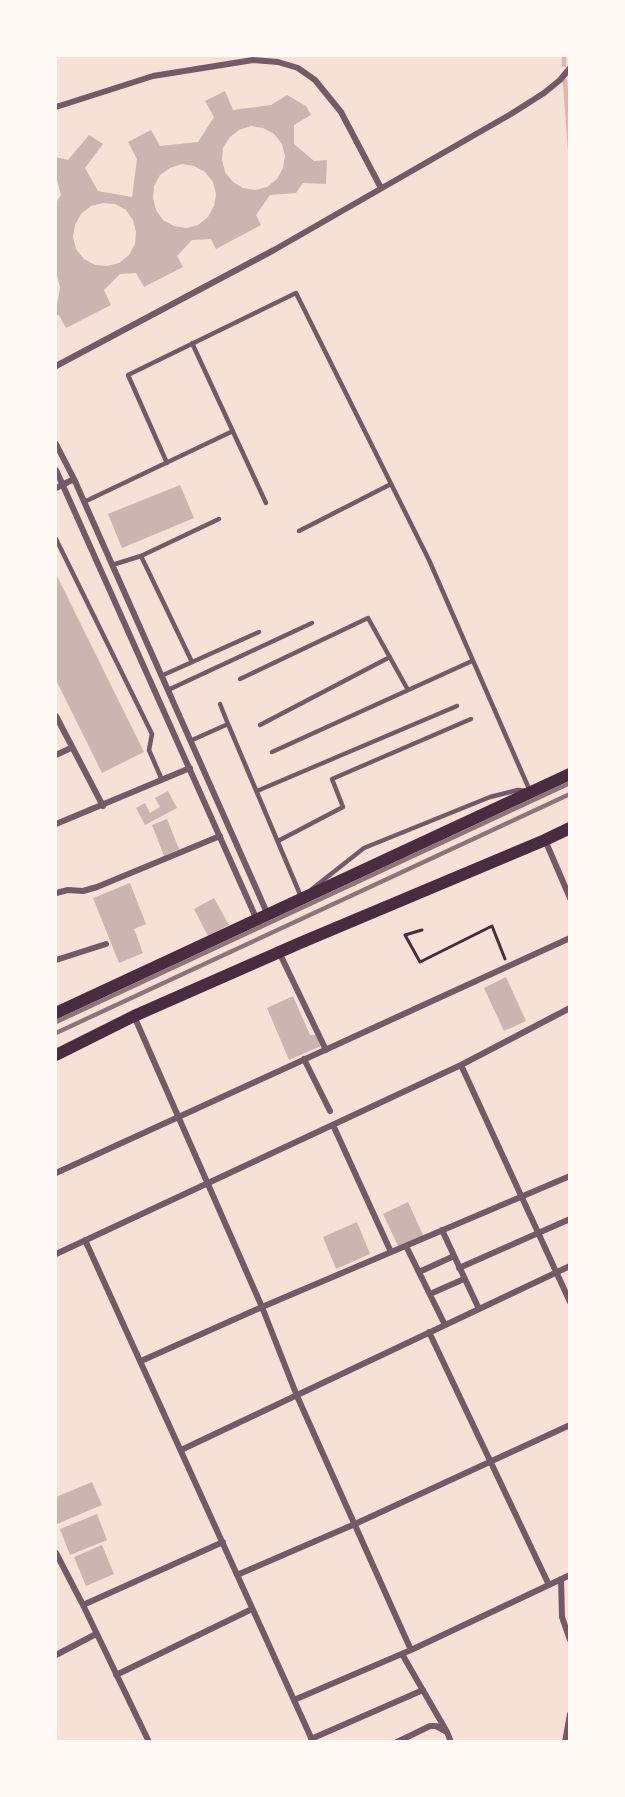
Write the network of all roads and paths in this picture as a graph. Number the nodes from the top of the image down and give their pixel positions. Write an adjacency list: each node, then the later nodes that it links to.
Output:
1 (570, 68): 3 (street)
2 (56, 107): 3 (street)
3 (381, 188): 5 (street)
4 (192, 344): 6 (lane); 8 (lane); 11 (lane)
5 (56, 366)
6 (233, 431): 8 (lane); 14 (lane)
7 (56, 444): 10 (street)
8 (167, 463): 13 (lane)
9 (56, 470): 12 (street)
10 (74, 479): 12 (street); 13 (street)
11 (391, 484): 16 (lane); 23 (lane)
12 (59, 486): 40 (street)
13 (84, 502): 19 (street)
14 (266, 503)
15 (219, 519): 18 (lane)
16 (299, 531)
17 (56, 539): 42 (lane)
18 (141, 556): 19 (lane); 24 (lane)
19 (112, 565): 25 (street)
20 (312, 623): 27 (lane)
21 (259, 632): 24 (lane)
22 (390, 657): 26 (lane); 28 (lane); 34 (lane)
23 (472, 661): 28 (lane); 44 (lane)
24 (192, 662): 25 (lane)
25 (161, 676): 27 (street)
26 (240, 679)
27 (168, 690): 36 (street)
28 (408, 690): 38 (lane)
29 (220, 704): 33 (lane)
30 (457, 706): 43 (lane)
31 (56, 716): 35 (street)
32 (471, 719): 50 (lane)
33 (228, 724): 36 (lane); 43 (lane)
34 (260, 725)
35 (58, 729): 37 (street)
36 (190, 741): 54 (street)
37 (71, 748): 39 (street); 45 (street)
38 (272, 752)
39 (56, 755)
40 (190, 768): 42 (street); 48 (street)
41 (570, 774): 44 (main road)
42 (162, 780): 45 (street)
43 (257, 791): 50 (lane)
44 (530, 791): 53 (main road); 53 (lane)
45 (103, 806): 46 (street)
46 (56, 824)
47 (570, 828): 49 (main road)
48 (220, 836): 51 (street); 54 (street)
49 (545, 840): 52 (street); 58 (main road)
50 (278, 841): 53 (lane)
51 (56, 893)
52 (570, 898)
53 (302, 899): 54 (main road)
54 (262, 918): 62 (main road)
55 (422, 930): 60 (path)
56 (570, 938): 60 (street)
57 (106, 944): 59 (street)
58 (279, 952): 63 (main road); 64 (street)
59 (56, 960)
60 (507, 966): 64 (street)
61 (570, 1008): 67 (street)
62 (56, 1013)
63 (134, 1016): 65 (main road); 69 (street)
64 (326, 1050): 66 (street)
65 (56, 1055)
66 (304, 1059): 68 (street); 69 (street)
67 (461, 1065): 70 (street); 74 (street)
68 (330, 1111)
69 (177, 1116): 71 (street); 73 (street)
70 (333, 1125): 73 (street); 80 (street)
71 (56, 1173)
72 (570, 1176): 74 (street)
73 (207, 1183): 78 (street); 90 (street)
74 (521, 1197): 76 (street); 77 (street)
75 (570, 1219): 77 (street)
76 (442, 1230): 79 (street); 82 (street)
77 (538, 1233): 84 (street); 86 (street)
78 (85, 1240): 81 (street); 94 (street)
79 (406, 1246): 80 (street); 85 (street)
80 (391, 1252): 90 (street)
81 (56, 1254)
82 (454, 1256): 84 (street); 85 (street)
83 (570, 1266): 86 (street)
84 (459, 1268): 87 (street)
85 (419, 1272): 88 (street)
86 (555, 1272): 89 (street); 91 (street)
87 (464, 1279): 88 (street); 91 (street)
88 (430, 1294): 92 (street)
89 (570, 1302)
90 (262, 1306): 94 (street); 95 (street)
91 (479, 1309): 92 (street)
92 (445, 1325): 93 (street)
93 (429, 1332): 95 (street); 98 (street)
94 (141, 1361): 97 (street)
95 (297, 1396): 97 (street); 99 (street)
96 (570, 1425): 98 (street)
97 (181, 1450): 100 (street)
98 (490, 1460): 99 (street); 105 (street)
99 (355, 1524): 102 (street); 110 (street)
100 (223, 1542): 102 (street); 106 (street)
101 (56, 1553): 106 (street)
102 (237, 1575): 107 (street)
103 (570, 1575): 104 (street)
104 (561, 1579): 105 (street); 109 (street)
105 (549, 1585): 110 (street)
106 (83, 1605): 108 (street)
107 (252, 1610): 113 (street); 115 (street)
108 (96, 1634): 112 (street); 113 (street)
109 (570, 1640)
110 (411, 1650): 111 (street)
111 (402, 1654): 114 (street); 115 (street)
112 (56, 1655)
113 (116, 1675): 119 (street)
114 (423, 1690): 117 (street); 118 (street)
115 (294, 1700): 118 (street)
116 (570, 1714): 122 (street)
117 (447, 1732): 120 (street); 121 (street)
118 (312, 1740)
119 (149, 1742)
120 (397, 1742)
121 (451, 1742)
122 (566, 1742)

